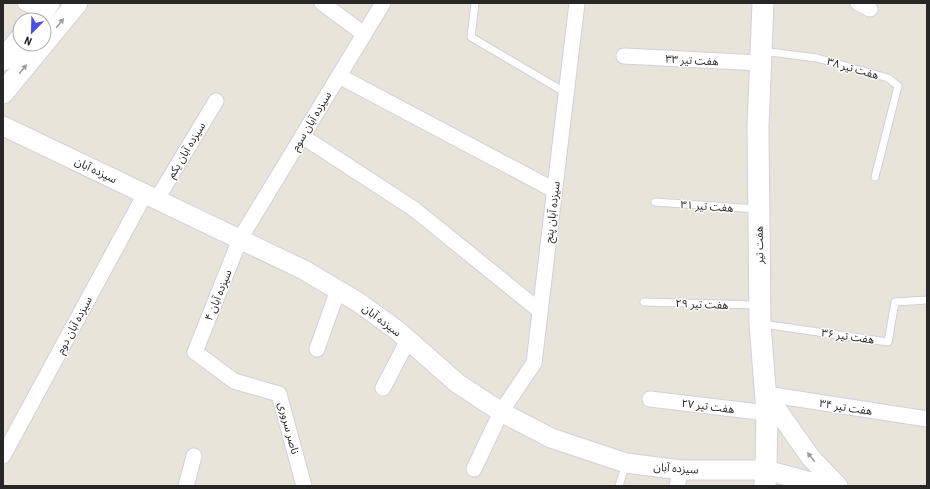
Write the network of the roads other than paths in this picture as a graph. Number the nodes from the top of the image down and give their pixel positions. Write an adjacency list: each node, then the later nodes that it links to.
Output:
1 (77, 3): 7 (main road, one-way to 1)
2 (322, 3): 8 (street)
3 (383, 3): 8 (street, سیزده آبان سوم)
4 (474, 3): 16 (lane)
5 (577, 3): 16 (street, سیزده آبان پنج)
6 (763, 3): 12 (main road, هفت تیر)
7 (52, 34)
8 (364, 34): 14 (street, سیزده آبان سوم)
9 (12, 49): 13 (main road)
10 (37, 52): 15 (main road, one-way to 10)
11 (624, 56): 12 (street, هفت تیر ۳۳)
12 (761, 57): 20 (lane, هفت تیر ۳۸); 24 (main road, هفت تیر)
13 (3, 60)
14 (338, 76): 19 (street, سیزده آبان سوم); 21 (street)
15 (3, 93)
16 (566, 94): 21 (street, سیزده آبان پنج)
17 (216, 101): 22 (street, سیزده آبان یکم)
18 (3, 126): 22 (street, سیزده آبان)
19 (302, 136): 25 (street, سیزده آبان سوم); 29 (street)
20 (875, 177)
21 (554, 190): 29 (street, سیزده آبان پنج)
22 (151, 196): 25 (street, سیزده آبان); 39 (street, سیزده آبان دوم)
23 (655, 202): 24 (lane, هفت تیر ۳۱)
24 (759, 209): 30 (main road, هفت تیر)
25 (240, 239): 26 (street, سیزده آبان); 33 (street, سیزده آبان ۴)
26 (338, 290): 31 (street, سیزده آبان); 32 (street)
27 (927, 300): 30 (lane, هفت تیر ۳۶)
28 (644, 302): 30 (lane, هفت تیر ۲۹)
29 (540, 311): 37 (street, سیزده آبان پنج)
30 (760, 315): 36 (main road, هفت تیر)
31 (408, 340): 34 (street); 37 (street, سیزده آبان)
32 (317, 349)
33 (195, 352): 46 (street, ناصر سروری)
34 (383, 388)
35 (650, 399): 36 (street, هفت تیر ۲۷)
36 (766, 404): 38 (street, هفت تیر ۳۴); 44 (main road, هفت تیر); 48 (street, one-way to 36)
37 (501, 412): 41 (street, سیزده آبان); 42 (street, سیزده آبان پنج)
38 (927, 419)
39 (3, 456)
40 (194, 456): 45 (street)
41 (626, 463): 43 (street, سیزده آبان); 47 (lane)
42 (474, 469)
43 (679, 478): 44 (street, سیزده آبان)
44 (765, 478): 48 (street, سیزده آبان)
45 (186, 486)
46 (304, 486)
47 (619, 486)
48 (826, 486)

